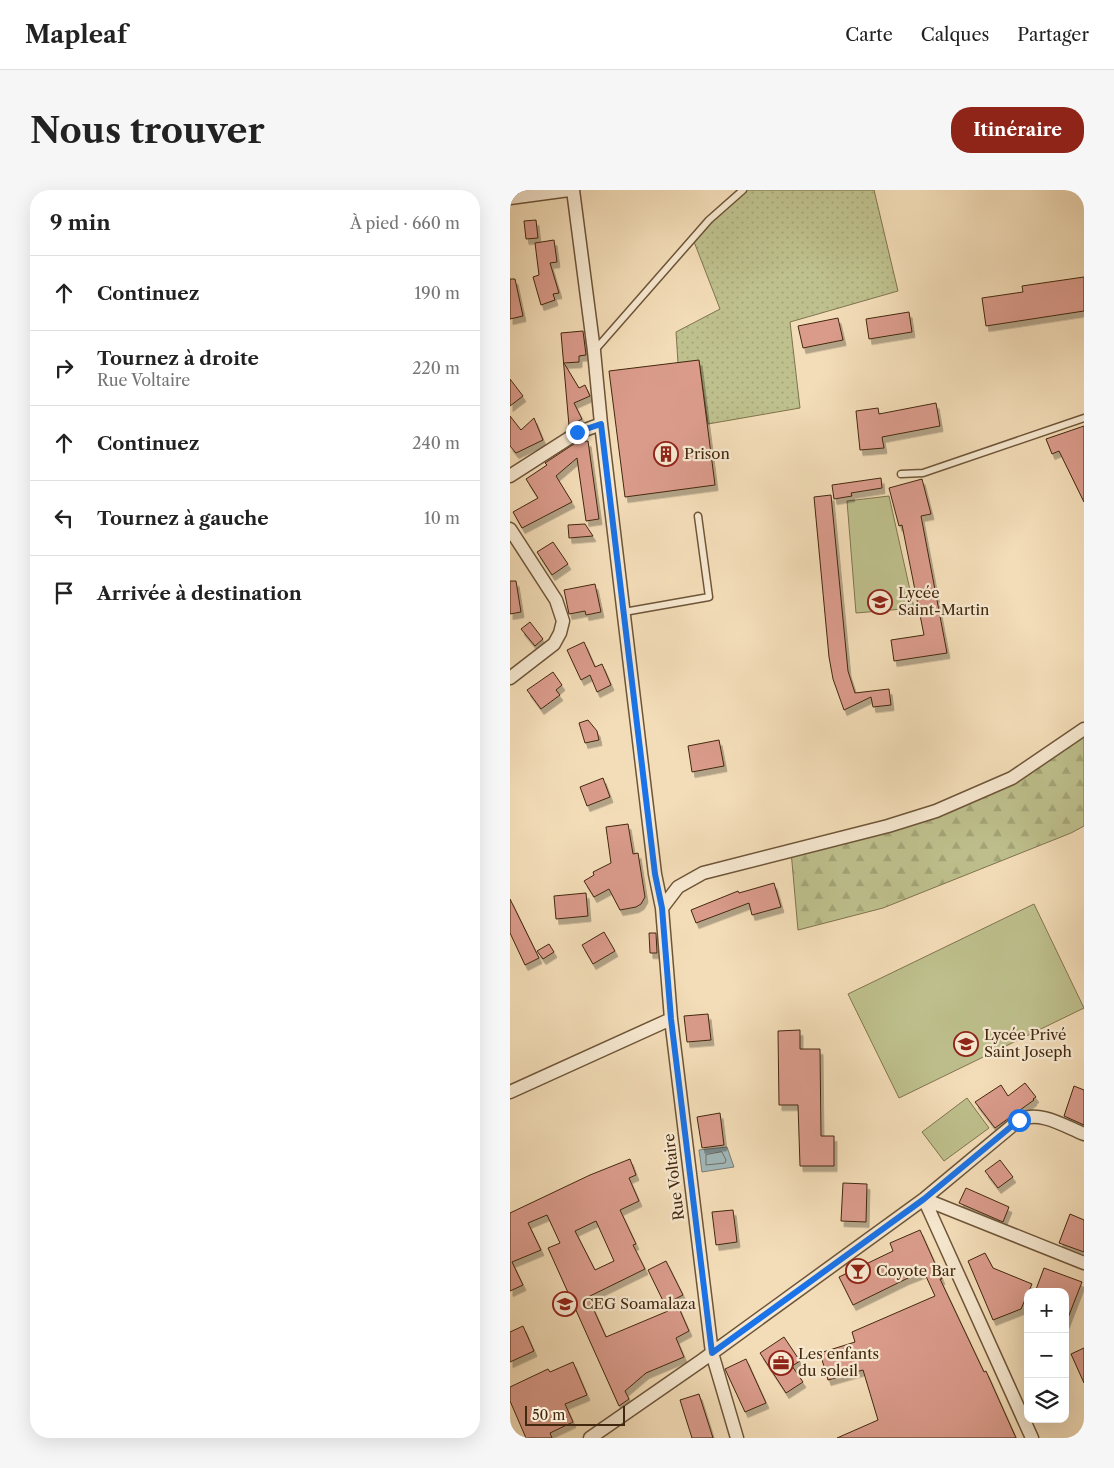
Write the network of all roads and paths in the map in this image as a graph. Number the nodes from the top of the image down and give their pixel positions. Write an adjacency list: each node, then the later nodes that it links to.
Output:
1 (569, 190): 4 (street)
2 (573, 190): 5 (street, Rue Voltaire)
3 (743, 190): 5 (lane)
4 (510, 198)
5 (594, 351): 7 (street, Rue Voltaire)
6 (1084, 418): 8 (lane)
7 (601, 424): 9 (street); 12 (street, Rue Voltaire)
8 (901, 474)
9 (510, 476)
10 (698, 516): 12 (lane)
11 (510, 530): 13 (street)
12 (624, 612): 15 (street, Rue Voltaire)
13 (510, 678)
14 (1084, 729): 15 (street)
15 (662, 908): 16 (street, Rue Voltaire)
16 (671, 1019): 17 (street); 21 (street, Rue Voltaire)
17 (510, 1092)
18 (1084, 1134): 19 (street)
19 (924, 1199): 20 (street); 21 (street); 24 (street)
20 (1084, 1263)
21 (712, 1353): 22 (street); 23 (street, Rue Voltaire)
22 (590, 1438)
23 (737, 1438)
24 (1032, 1438)

